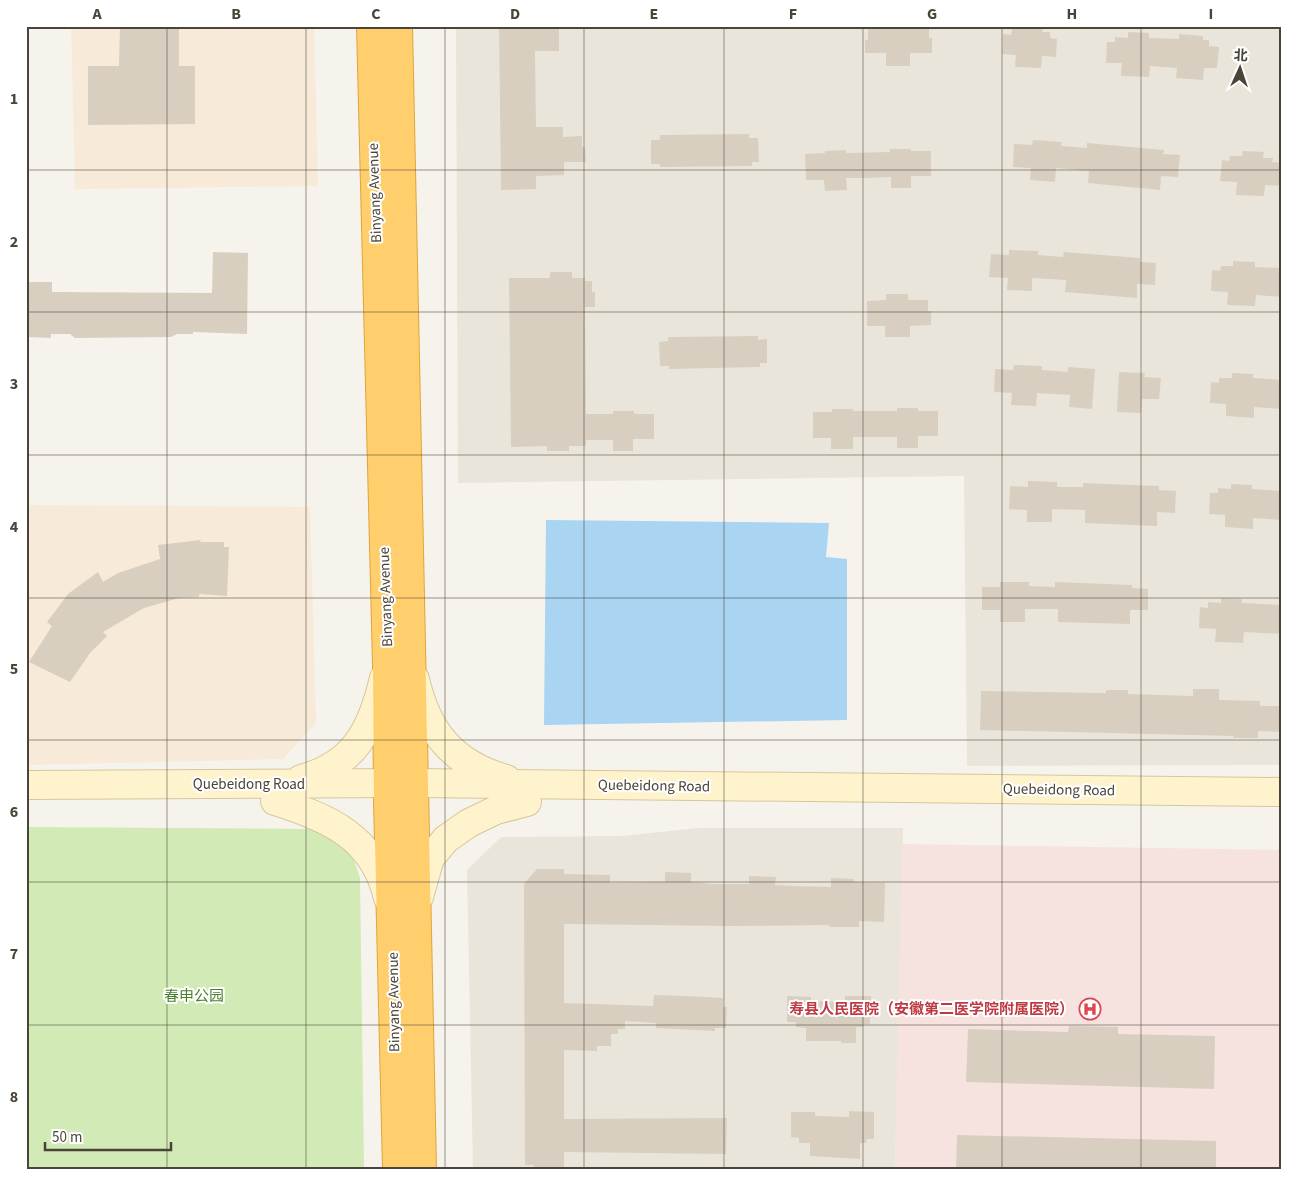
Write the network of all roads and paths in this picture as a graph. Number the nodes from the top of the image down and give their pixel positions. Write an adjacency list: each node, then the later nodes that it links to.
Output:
1 (371, 26): 3 (highway, Binyang Avenue)
2 (398, 26): 3 (highway, Binyang Avenue)
3 (400, 666): 5 (street); 6 (highway, Binyang Avenue); 8 (street)
4 (26, 786): 5 (street, Quebeidong Road)
5 (275, 792): 6 (street, Quebeidong Road); 9 (street, Quebeidong Road); 11 (street)
6 (401, 792): 8 (street, Quebeidong Road); 11 (highway, Binyang Avenue)
7 (1282, 792): 8 (street, Quebeidong Road)
8 (527, 793): 10 (street, Quebeidong Road); 11 (street)
9 (26, 801)
10 (1282, 806)
11 (404, 910): 12 (highway, Binyang Avenue); 13 (highway, Binyang Avenue)
12 (397, 1169)
13 (422, 1169)

